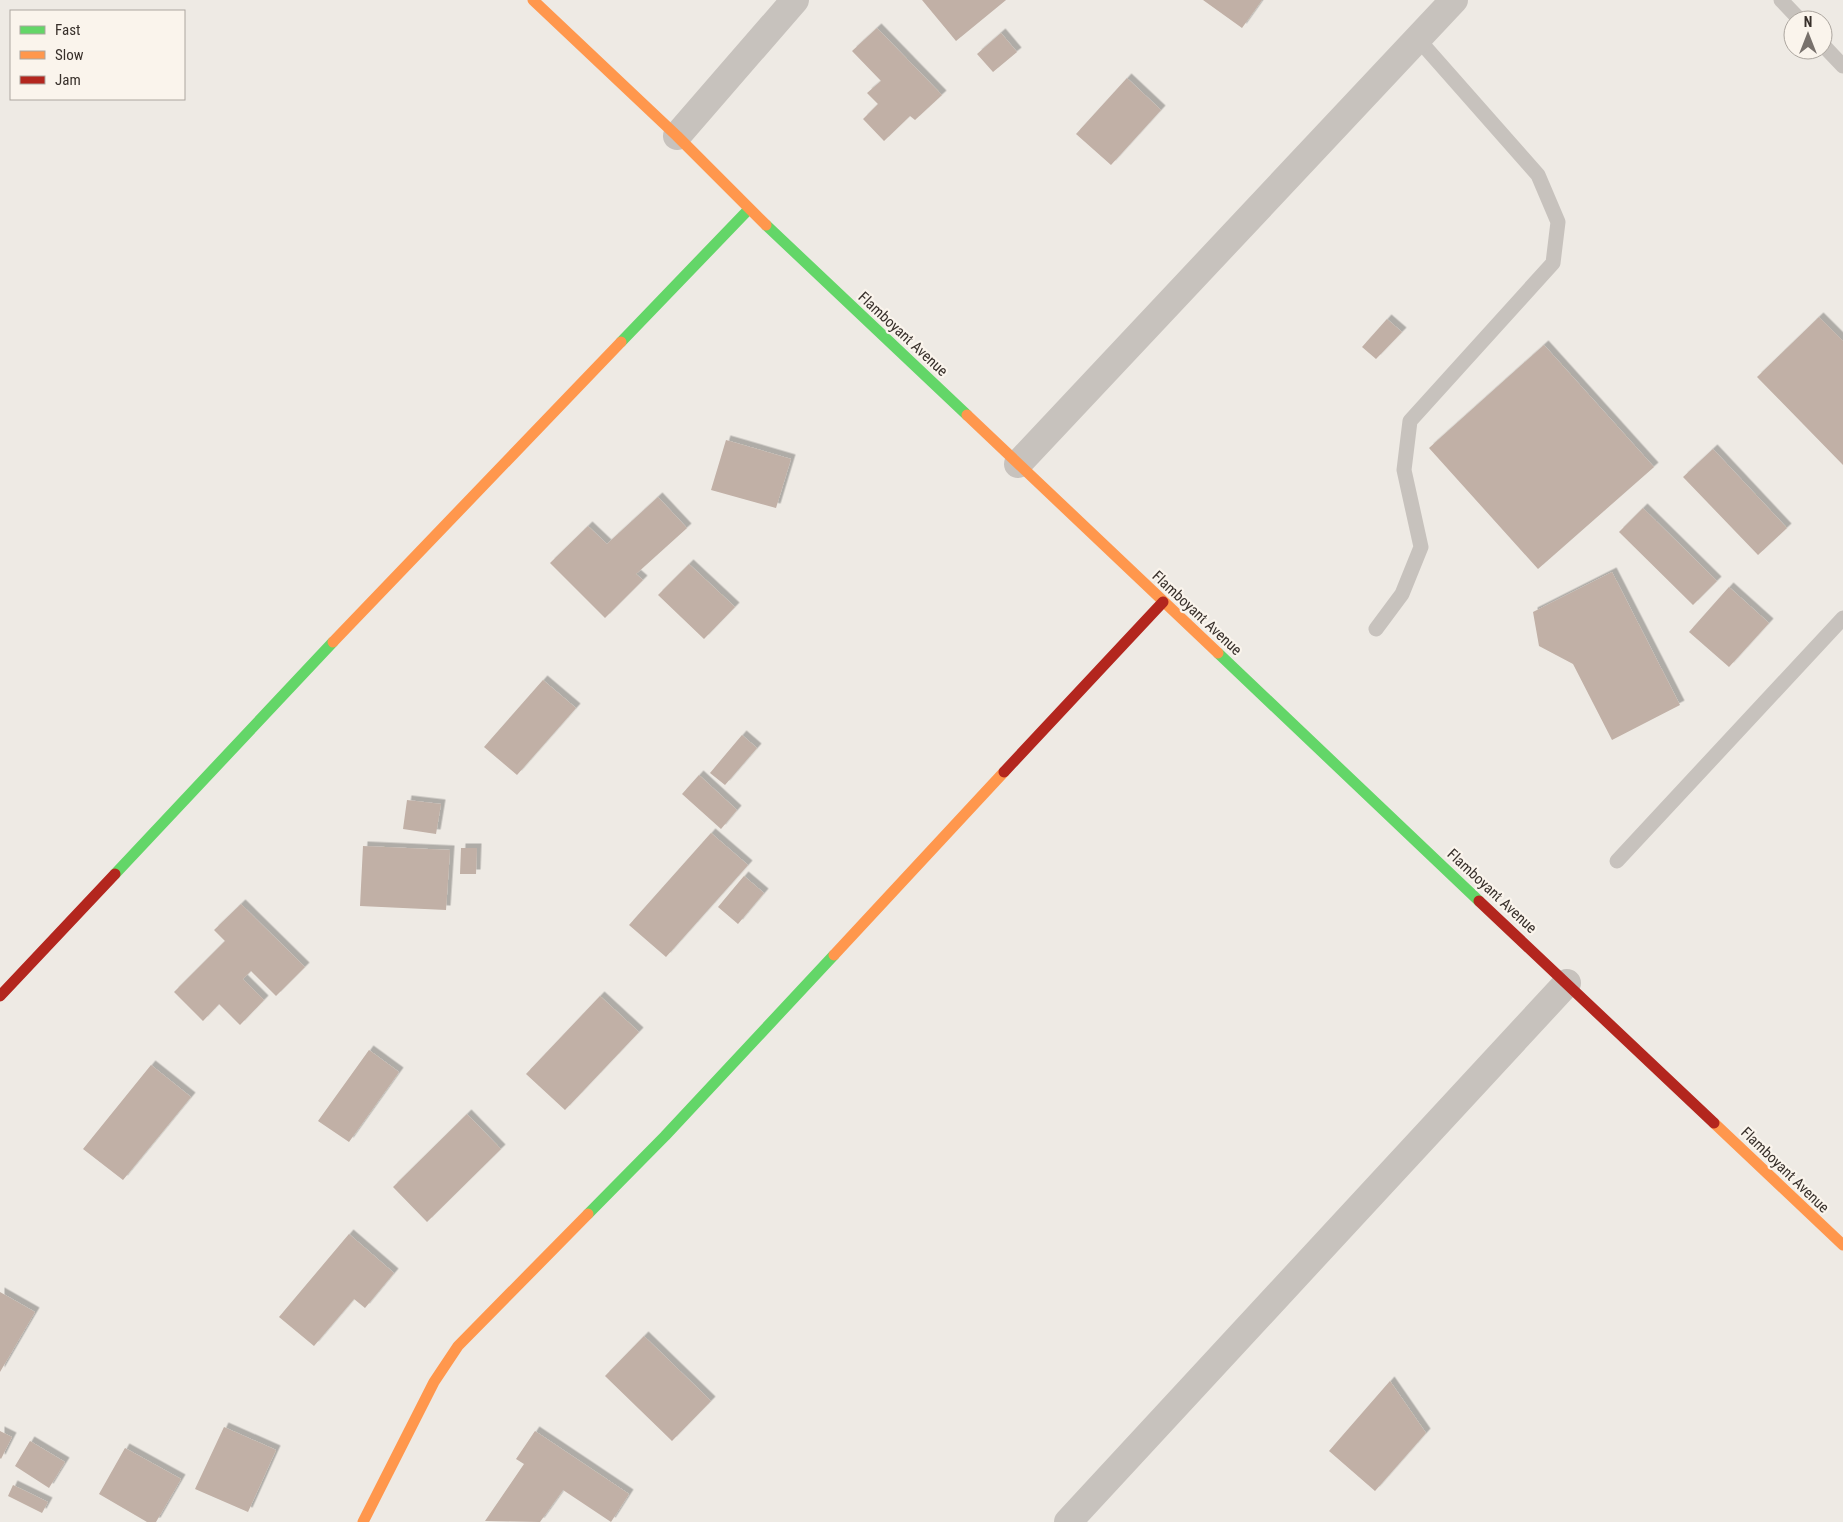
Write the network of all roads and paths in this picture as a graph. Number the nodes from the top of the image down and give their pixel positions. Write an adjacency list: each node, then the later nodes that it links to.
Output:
1 (533, 0): 9 (street, Flamboyant Avenue)
2 (795, 0): 9 (street)
3 (1454, 0): 6 (street)
4 (1781, 0): 5 (lane)
5 (1790, 10)
6 (1418, 38): 11 (street); 14 (lane)
7 (1833, 56): 8 (lane)
8 (1843, 66)
9 (677, 136): 10 (street, Flamboyant Avenue)
10 (749, 209): 11 (street, Flamboyant Avenue); 17 (street)
11 (1018, 464): 12 (street, Flamboyant Avenue)
12 (1164, 602): 16 (street, Flamboyant Avenue); 19 (street)
13 (1843, 618): 15 (lane)
14 (1376, 629)
15 (1617, 861)
16 (1567, 983): 18 (street, Flamboyant Avenue); 20 (street)
17 (0, 996)
18 (1843, 1245)
19 (363, 1522)
20 (1068, 1522)

